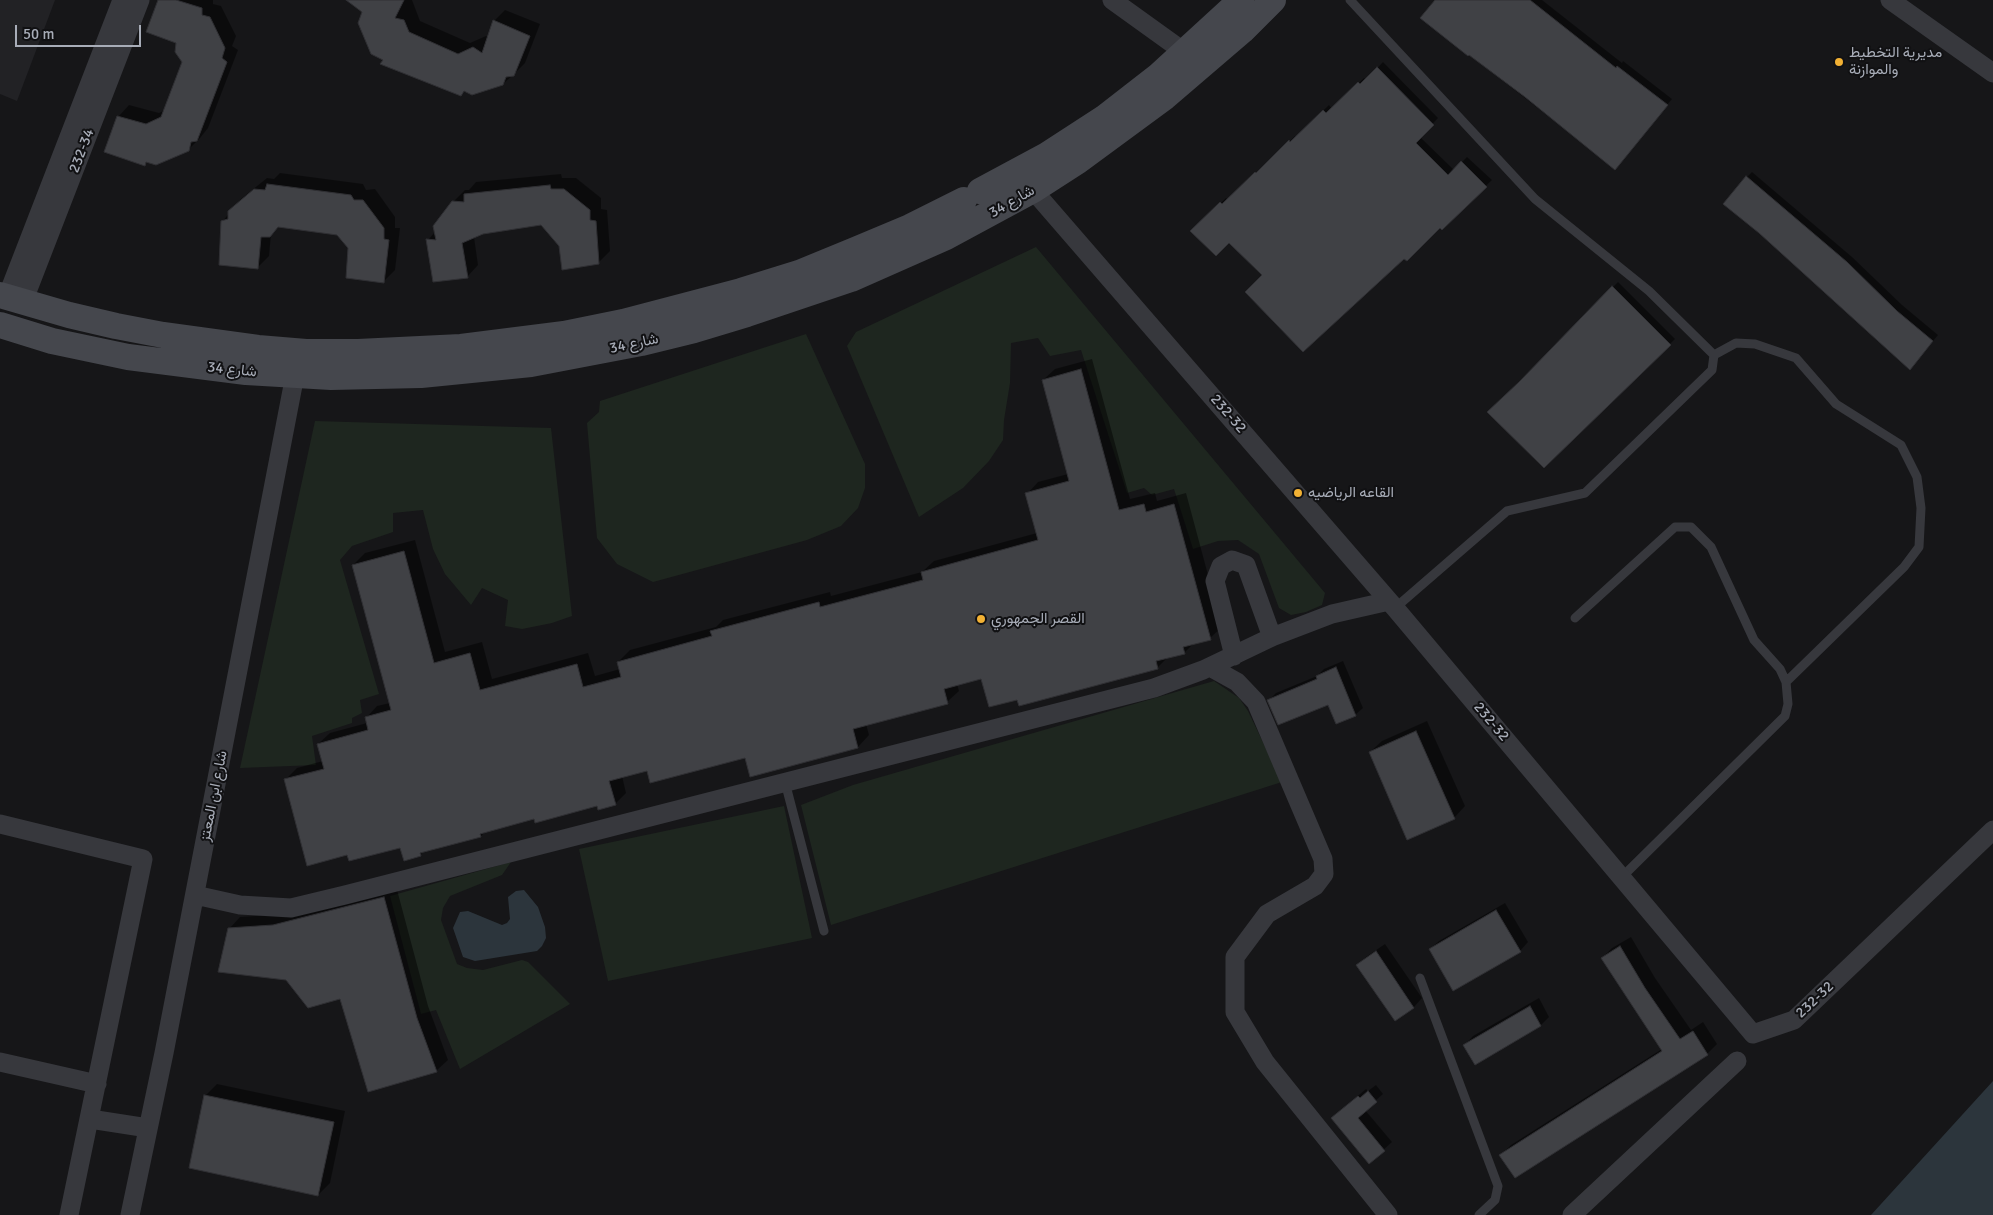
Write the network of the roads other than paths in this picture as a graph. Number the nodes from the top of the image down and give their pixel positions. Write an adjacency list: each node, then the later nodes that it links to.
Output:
1 (122, 0): 11 (street, 232-34)
2 (140, 0): 11 (street, 232-34)
3 (1112, 0): 8 (street)
4 (1241, 0): 8 (main road)
5 (1273, 0): 8 (main road)
6 (1350, 0): 13 (lane)
7 (1890, 0): 9 (street)
8 (1194, 59): 10 (main road, شارع 34)
9 (1993, 73)
10 (1025, 181): 11 (main road, شارع 34); 14 (main road, شارع 34); 15 (street, 232-32)
11 (10, 298)
12 (0, 325): 14 (main road, شارع 34)
13 (1714, 355): 15 (lane); 20 (lane)
14 (294, 376): 25 (street, شارع ابن المعتز)
15 (1392, 604): 17 (street); 24 (street, 232-32)
16 (1575, 618): 20 (lane)
17 (1272, 637): 18 (street); 18 (street)
18 (1234, 656): 19 (street)
19 (1210, 667): 21 (street); 35 (street)
20 (1786, 682): 24 (lane)
21 (785, 782): 25 (street); 26 (lane)
22 (0, 824): 30 (street)
23 (1993, 830): 24 (street, 232-32)
24 (1622, 877)
25 (195, 895): 32 (street, شارع ابن المعتز)
26 (824, 931)
27 (1420, 978): 36 (lane)
28 (1737, 1061): 37 (street)
29 (0, 1062): 30 (street)
30 (97, 1084): 31 (street)
31 (90, 1119): 32 (street); 33 (street)
32 (148, 1128): 34 (street, شارع ابن المعتز)
33 (69, 1215)
34 (130, 1215)
35 (1388, 1215)
36 (1479, 1215)
37 (1572, 1215)

